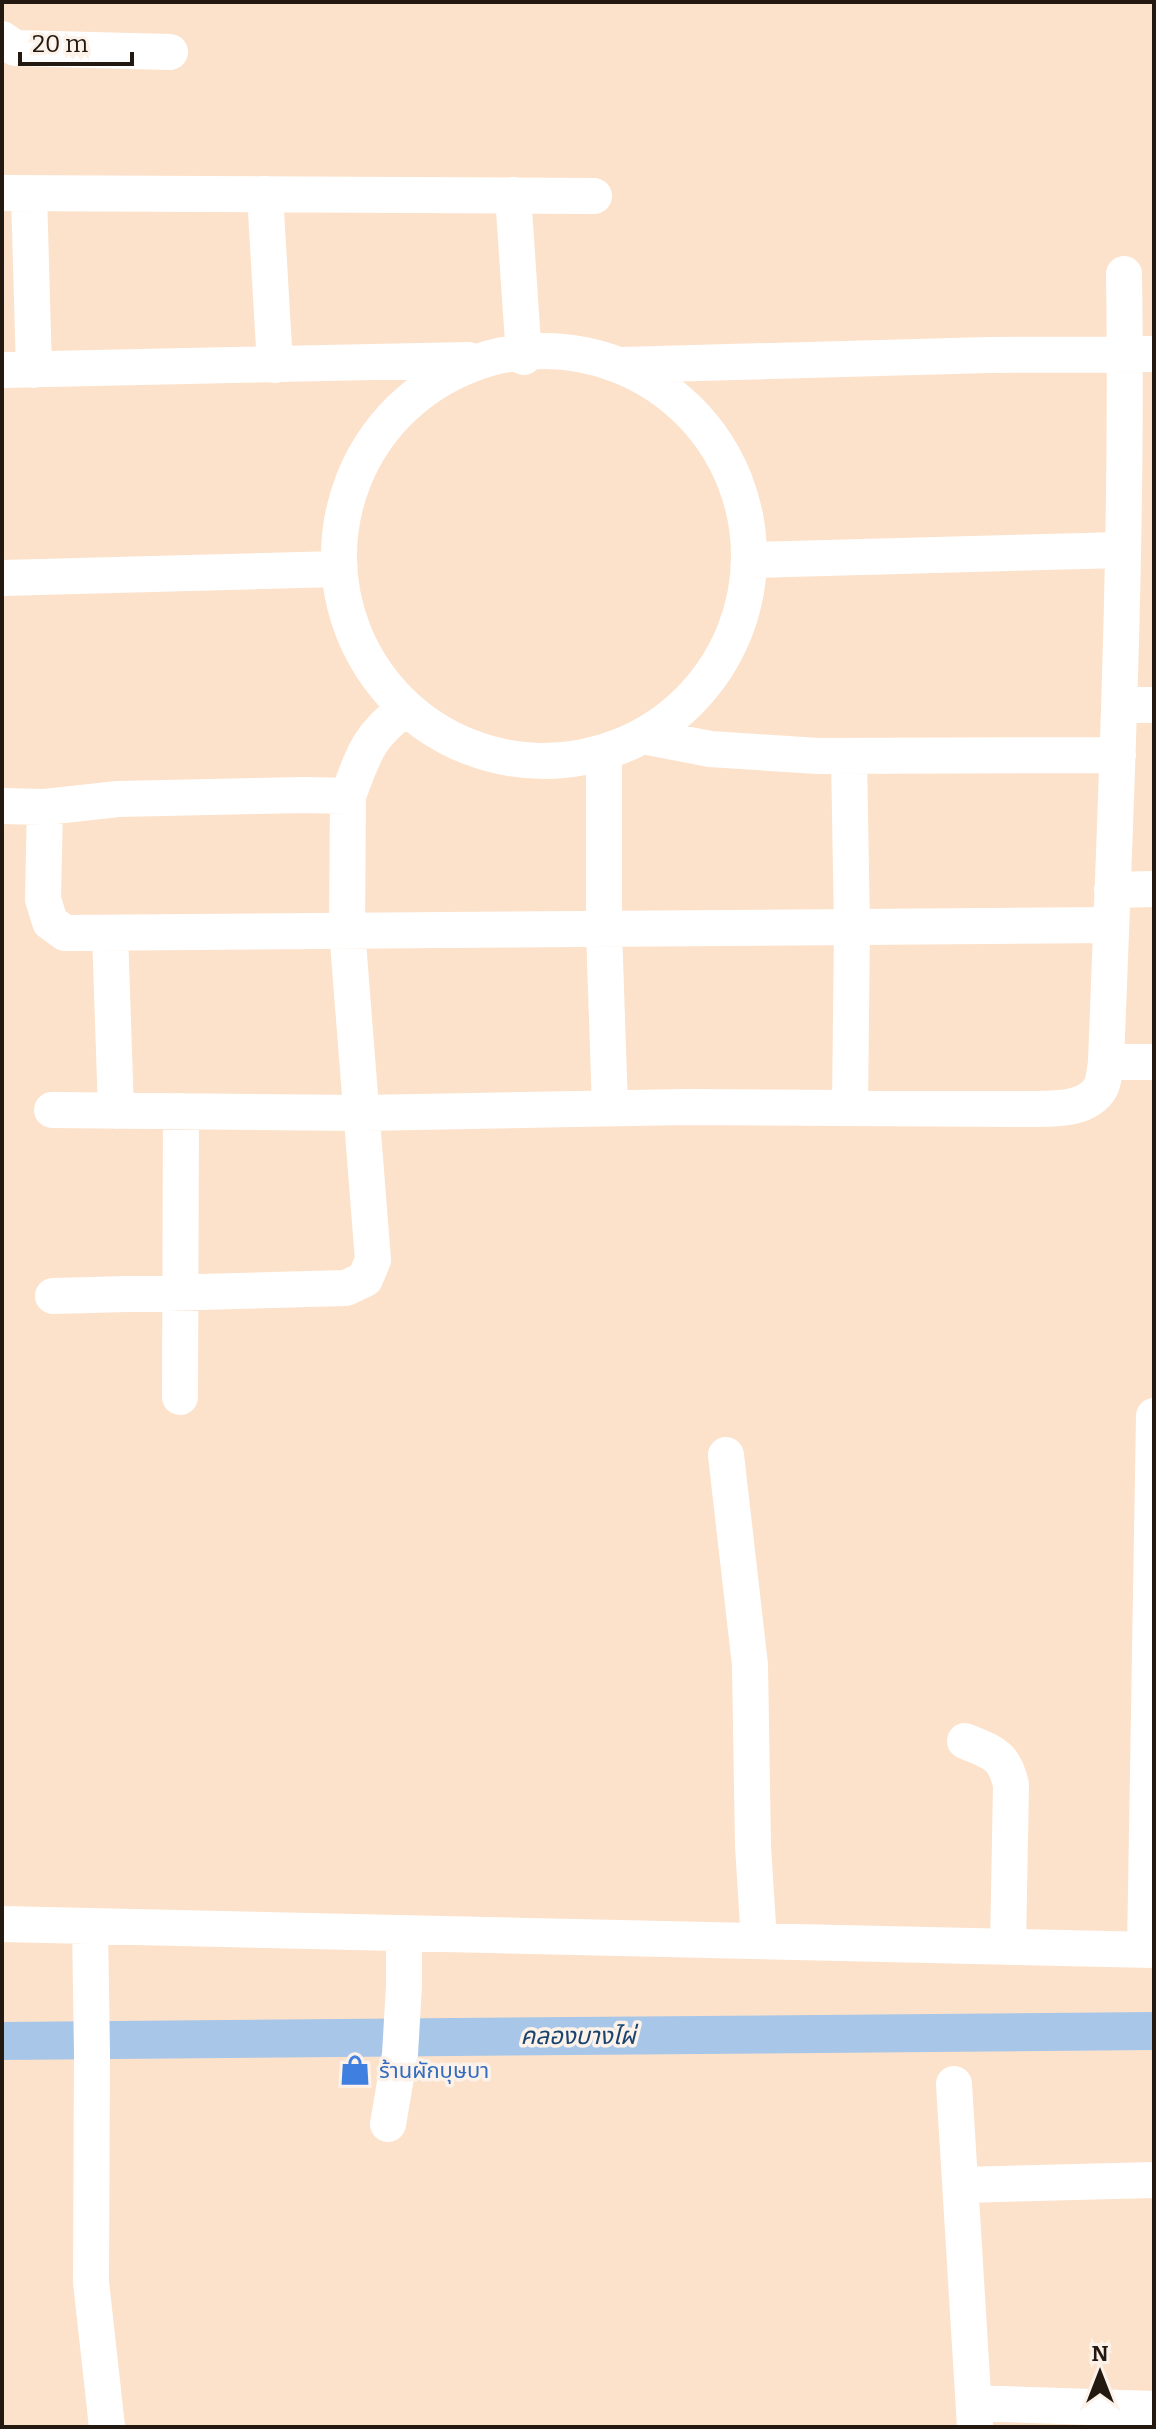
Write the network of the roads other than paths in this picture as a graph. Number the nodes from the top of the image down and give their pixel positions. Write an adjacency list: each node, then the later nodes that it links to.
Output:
1 (2, 39): 2 (street)
2 (170, 52)
3 (16, 193): 4 (street); 13 (street)
4 (265, 194): 5 (street); 11 (street)
5 (513, 195): 6 (street); 9 (street)
6 (594, 196)
7 (1124, 274): 8 (street)
8 (1140, 354): 12 (street); 14 (street)
9 (524, 357): 10 (street); 12 (street)
10 (482, 360): 11 (street); 16 (street)
11 (275, 365): 13 (street)
12 (621, 365): 15 (street)
13 (18, 370)
14 (1133, 539): 15 (street); 18 (street)
15 (750, 560): 20 (street)
16 (338, 569): 17 (street); 19 (street)
17 (2, 578)
18 (1136, 704): 22 (street)
19 (406, 708): 21 (street); 24 (street)
20 (643, 736): 21 (street); 23 (street)
21 (604, 752): 32 (street)
22 (1118, 755): 23 (street); 28 (street)
23 (849, 756): 30 (street)
24 (348, 796): 26 (street); 31 (street)
25 (2, 806): 26 (street)
26 (45, 807): 33 (street)
27 (1154, 889): 28 (street)
28 (1112, 890): 29 (street)
29 (1111, 925): 30 (street); 34 (street)
30 (852, 928): 32 (street); 37 (street)
31 (347, 930): 32 (street); 33 (street); 41 (street)
32 (604, 930): 36 (street)
33 (110, 933): 39 (street)
34 (1106, 1062): 35 (street); 37 (street)
35 (1154, 1062)
36 (610, 1108): 37 (street); 41 (street)
37 (850, 1108)
38 (52, 1110): 39 (street)
39 (116, 1111): 40 (street)
40 (181, 1111): 41 (street); 42 (street)
41 (363, 1113): 42 (street)
42 (182, 1292): 43 (street); 44 (street)
43 (53, 1296)
44 (180, 1397)
45 (1154, 1416): 53 (street)
46 (726, 1455): 51 (street)
47 (965, 1741): 52 (street)
48 (2, 1924): 50 (street)
49 (404, 1933): 50 (street); 51 (street); 55 (street)
50 (90, 1938): 60 (street)
51 (759, 1941): 52 (street)
52 (1008, 1947): 53 (street)
53 (1149, 1950)
54 (954, 2084): 57 (street)
55 (388, 2124)
56 (1154, 2180): 57 (street)
57 (962, 2185): 59 (street)
58 (1154, 2409): 59 (street)
59 (974, 2415)
60 (107, 2427)

